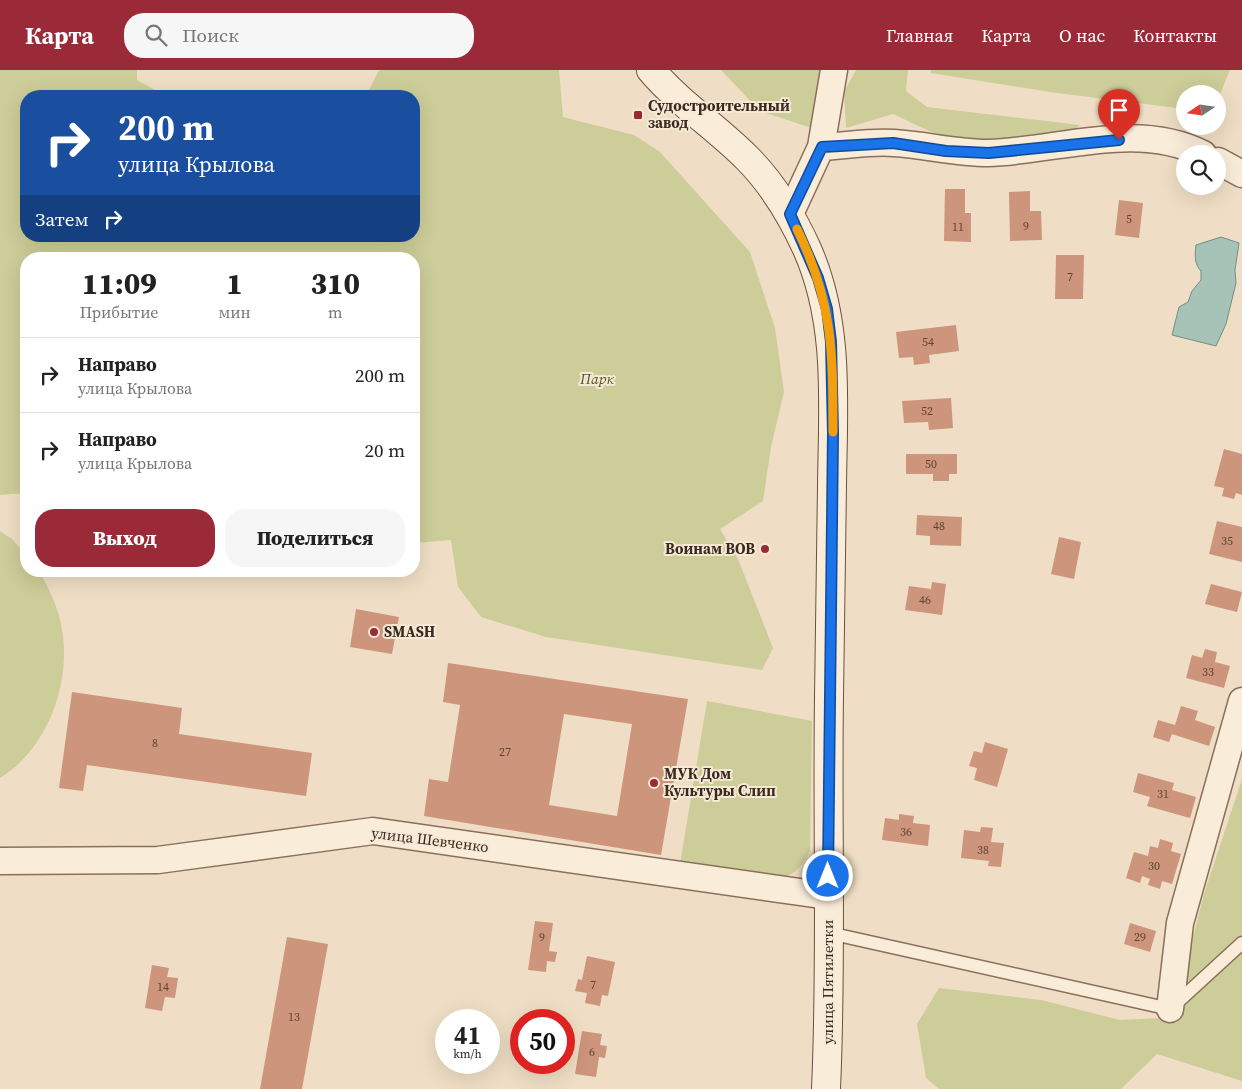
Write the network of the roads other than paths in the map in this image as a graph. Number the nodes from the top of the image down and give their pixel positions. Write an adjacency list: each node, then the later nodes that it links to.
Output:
1 (651, 70): 7 (main road, улица Пятилетки)
2 (834, 70): 4 (street)
3 (1176, 145): 4 (street)
4 (822, 147): 7 (street)
5 (1226, 165): 6 (street)
6 (1242, 174)
7 (790, 214): 10 (main road, улица Пятилетки)
8 (1242, 701): 13 (street)
9 (0, 861): 10 (street, улица Шевченко)
10 (828, 896): 11 (main road, улица Пятилетки)
11 (829, 933): 13 (lane); 14 (main road, улица Пятилетки)
12 (1242, 943): 13 (lane)
13 (1170, 1009)
14 (826, 1089)

